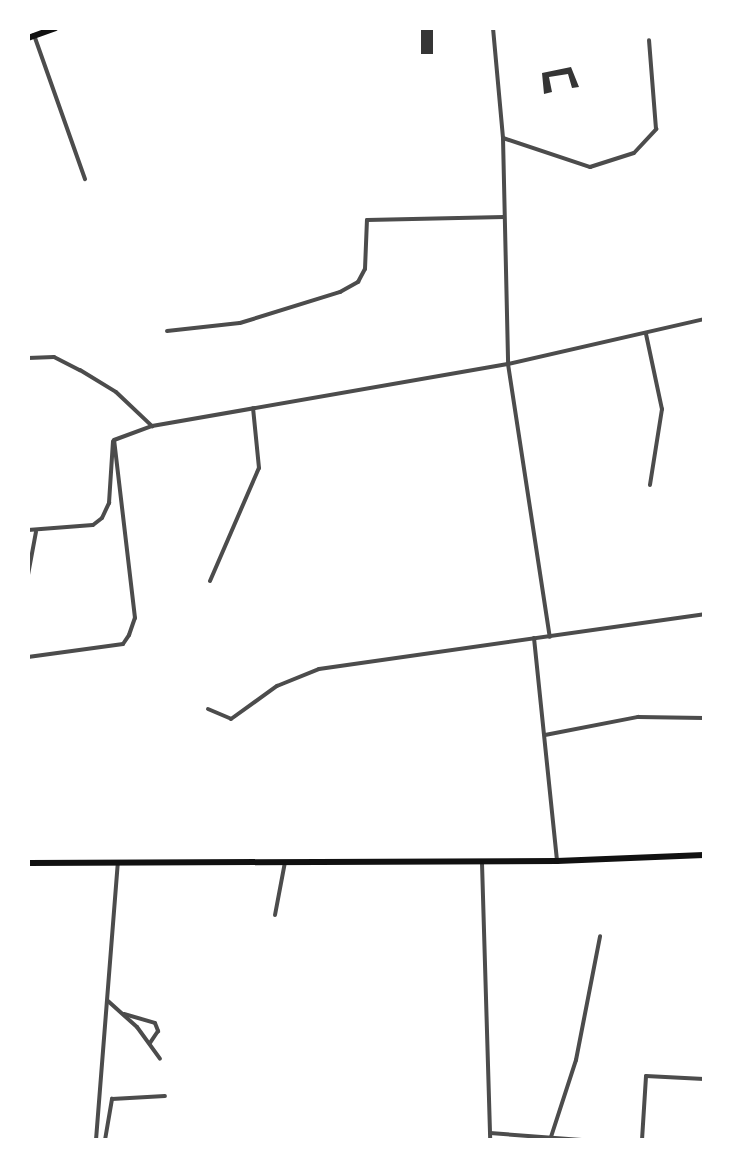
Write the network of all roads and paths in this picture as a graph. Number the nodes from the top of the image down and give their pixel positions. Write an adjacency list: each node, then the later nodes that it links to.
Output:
1 (55, 28): 3 (main road)
2 (493, 28): 5 (street)
3 (31, 36): 6 (street)
4 (649, 40): 5 (street)
5 (503, 138): 7 (street)
6 (85, 179)
7 (504, 217): 9 (street); 12 (street)
8 (704, 319): 10 (street)
9 (167, 331)
10 (645, 333): 12 (street); 16 (street)
11 (28, 358): 14 (street)
12 (508, 364): 13 (street); 22 (street)
13 (253, 408): 14 (street); 20 (street)
14 (152, 426): 15 (street)
15 (114, 440): 18 (street); 24 (street)
16 (650, 485)
17 (28, 530): 18 (street)
18 (36, 532): 19 (street)
19 (28, 575)
20 (210, 581)
21 (704, 614): 22 (street)
22 (550, 637): 23 (street)
23 (534, 638): 25 (street); 27 (street)
24 (28, 657)
25 (208, 709)
26 (704, 718): 27 (street)
27 (545, 735): 31 (street)
28 (704, 855): 31 (main road)
29 (118, 861): 32 (main road); 33 (main road); 36 (street)
30 (482, 861): 31 (main road); 32 (main road); 42 (street)
31 (557, 861)
32 (285, 862): 34 (street)
33 (28, 863)
34 (275, 915)
35 (600, 936): 43 (street)
36 (108, 1001): 37 (street); 44 (street)
37 (122, 1013): 38 (street); 38 (street)
38 (150, 1043): 39 (street)
39 (160, 1059)
40 (704, 1079): 48 (street)
41 (165, 1096): 45 (street)
42 (490, 1133): 43 (street); 46 (street)
43 (550, 1138): 47 (street)
44 (96, 1140)
45 (105, 1140)
46 (490, 1140)
47 (582, 1140)
48 (642, 1140)

